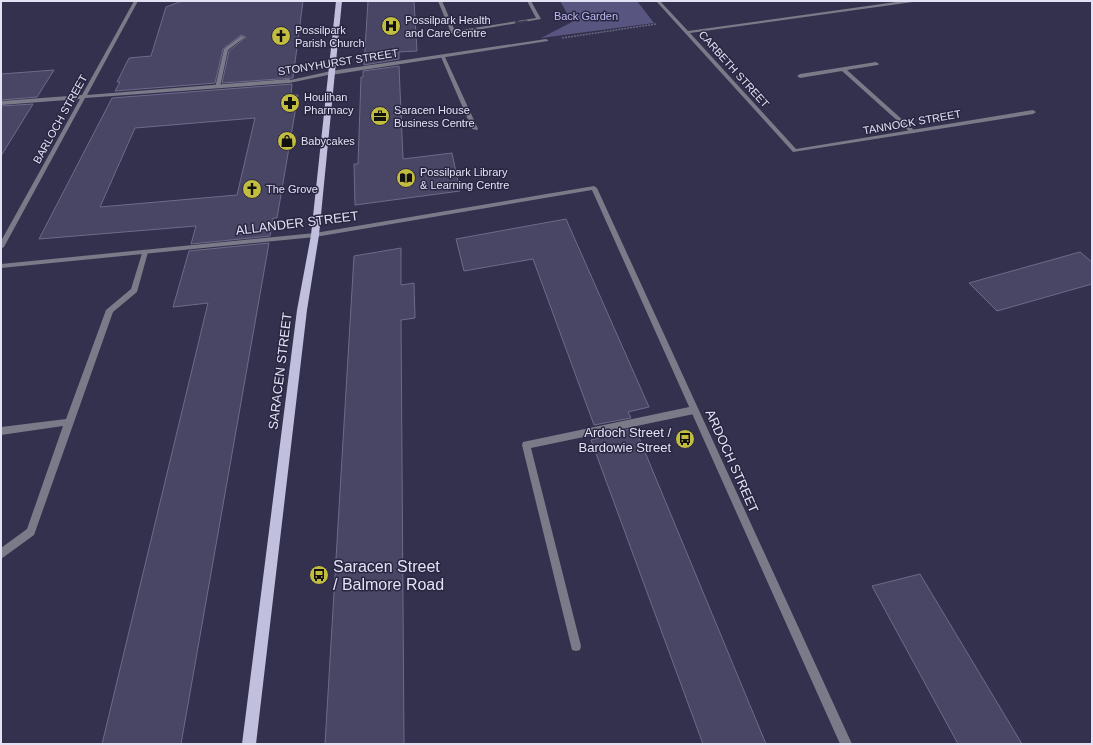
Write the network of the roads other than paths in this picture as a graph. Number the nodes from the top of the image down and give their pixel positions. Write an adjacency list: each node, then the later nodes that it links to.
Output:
1 (136, 1): 16 (street, BARLOCH STREET)
2 (339, 1): 13 (main road, SARACEN STREET)
3 (440, 1): 4 (street, one-way to 3)
4 (529, 1)
5 (658, 1): 7 (street, CARBETH STREET)
6 (912, 1): 7 (street)
7 (687, 32): 21 (street, CARBETH STREET)
8 (243, 37): 15 (street)
9 (546, 40): 10 (street, STONYHURST STREET)
10 (443, 57): 13 (street, STONYHURST STREET); 19 (street)
11 (876, 64): 12 (street)
12 (843, 69): 14 (street); 20 (street)
13 (331, 73): 15 (street, STONYHURST STREET); 23 (main road, SARACEN STREET)
14 (800, 76)
15 (217, 87): 16 (street, STONYHURST STREET)
16 (84, 97): 17 (street, STONYHURST STREET); 24 (street, BARLOCH STREET)
17 (1, 103)
18 (1032, 112): 20 (street, TANNOCK STREET)
19 (475, 130)
20 (913, 132): 21 (street, TANNOCK STREET)
21 (795, 151)
22 (594, 188): 23 (street, ALLANDER STREET); 27 (street, ARDOCH STREET)
23 (314, 235): 25 (street, ALLANDER STREET); 32 (main road, SARACEN STREET)
24 (1, 247)
25 (145, 252): 26 (street, ALLANDER STREET); 28 (street)
26 (1, 266)
27 (694, 410): 31 (street); 33 (street, ARDOCH STREET)
28 (69, 422): 29 (street); 30 (street)
29 (1, 431)
30 (1, 554)
31 (576, 646)
32 (249, 744)
33 (846, 744)

